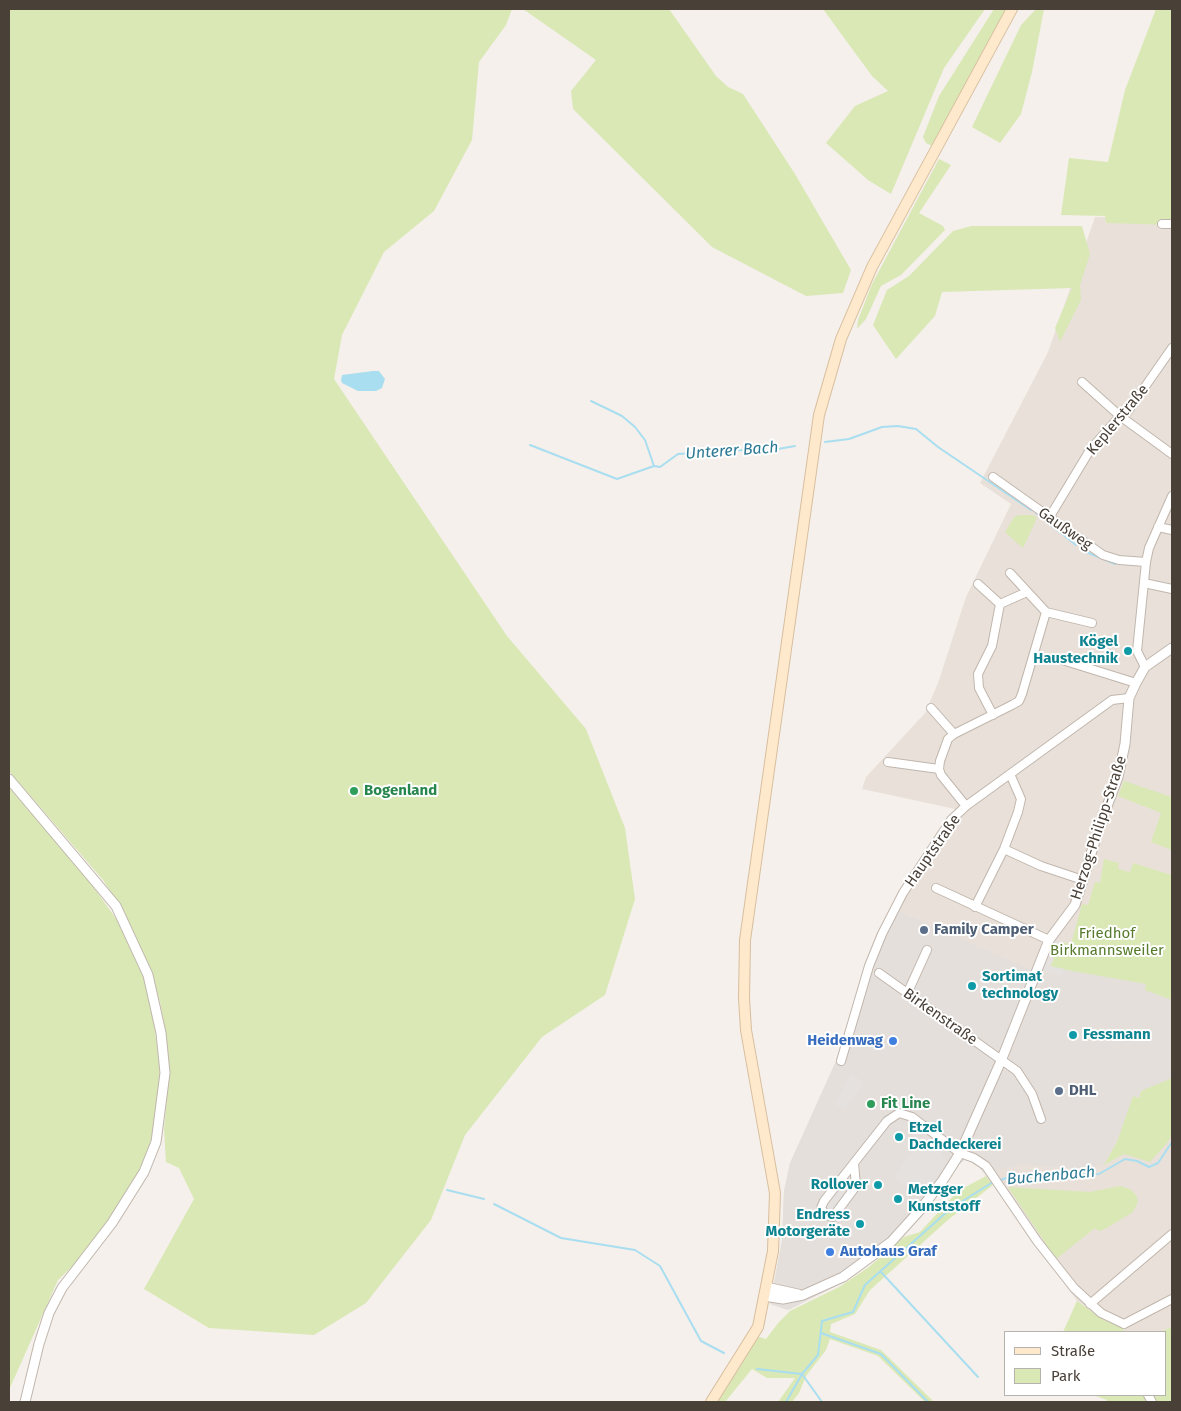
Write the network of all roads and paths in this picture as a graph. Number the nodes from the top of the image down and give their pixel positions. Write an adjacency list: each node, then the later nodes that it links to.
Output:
1 (1012, 9): 49 (main road)
2 (1162, 224): 3 (street)
3 (1172, 224)
4 (1172, 348): 6 (street, Keplerstraße)
5 (1082, 382): 6 (street)
6 (1120, 416): 7 (street); 10 (street, Keplerstraße)
7 (1172, 454)
8 (993, 477): 10 (street, Gaußweg)
9 (1172, 496): 11 (street)
10 (1049, 518): 13 (street, Gaußweg)
11 (1158, 527): 12 (street); 13 (street)
12 (1172, 530)
13 (1146, 562): 15 (street)
14 (1010, 573): 18 (street)
15 (1144, 583): 17 (street); 24 (street)
16 (978, 584): 19 (street)
17 (1172, 589)
18 (1027, 592): 19 (street); 20 (street)
19 (1000, 604): 28 (street)
20 (1046, 612): 21 (street); 28 (street)
21 (1092, 623)
22 (1171, 650): 24 (street)
23 (1059, 659): 25 (street)
24 (1146, 667): 25 (street)
25 (1136, 683): 26 (street)
26 (1129, 698): 32 (street, Hauptstraße); 36 (street, Herzog-Philipp-Straße)
27 (931, 708): 29 (street)
28 (993, 715): 29 (street)
29 (954, 734): 31 (street)
30 (888, 762): 31 (street)
31 (939, 769): 34 (street)
32 (1010, 774): 34 (street, Hauptstraße); 35 (street)
33 (9, 779): 54 (street)
34 (966, 806): 43 (street, Hauptstraße)
35 (1004, 849): 36 (street); 38 (street)
36 (1083, 880): 39 (street, Herzog-Philipp-Straße)
37 (936, 888): 38 (street)
38 (975, 907): 39 (street)
39 (1049, 940): 44 (street, Herzog-Philipp-Straße)
40 (927, 950): 42 (street)
41 (880, 974): 42 (street, Birkenstraße)
42 (907, 994): 44 (street, Birkenstraße)
43 (841, 1061)
44 (1001, 1061): 45 (street); 46 (street, Herzog-Philipp-Straße)
45 (1041, 1119)
46 (960, 1153): 47 (street); 49 (street, Herzog-Philipp-Straße); 51 (street)
47 (854, 1164): 47 (street)
48 (1172, 1234): 51 (street)
49 (765, 1292): 55 (main road)
50 (1172, 1299): 52 (street)
51 (1090, 1304): 52 (street)
52 (1124, 1324): 53 (street)
53 (1128, 1331)
54 (25, 1402)
55 (711, 1402)

